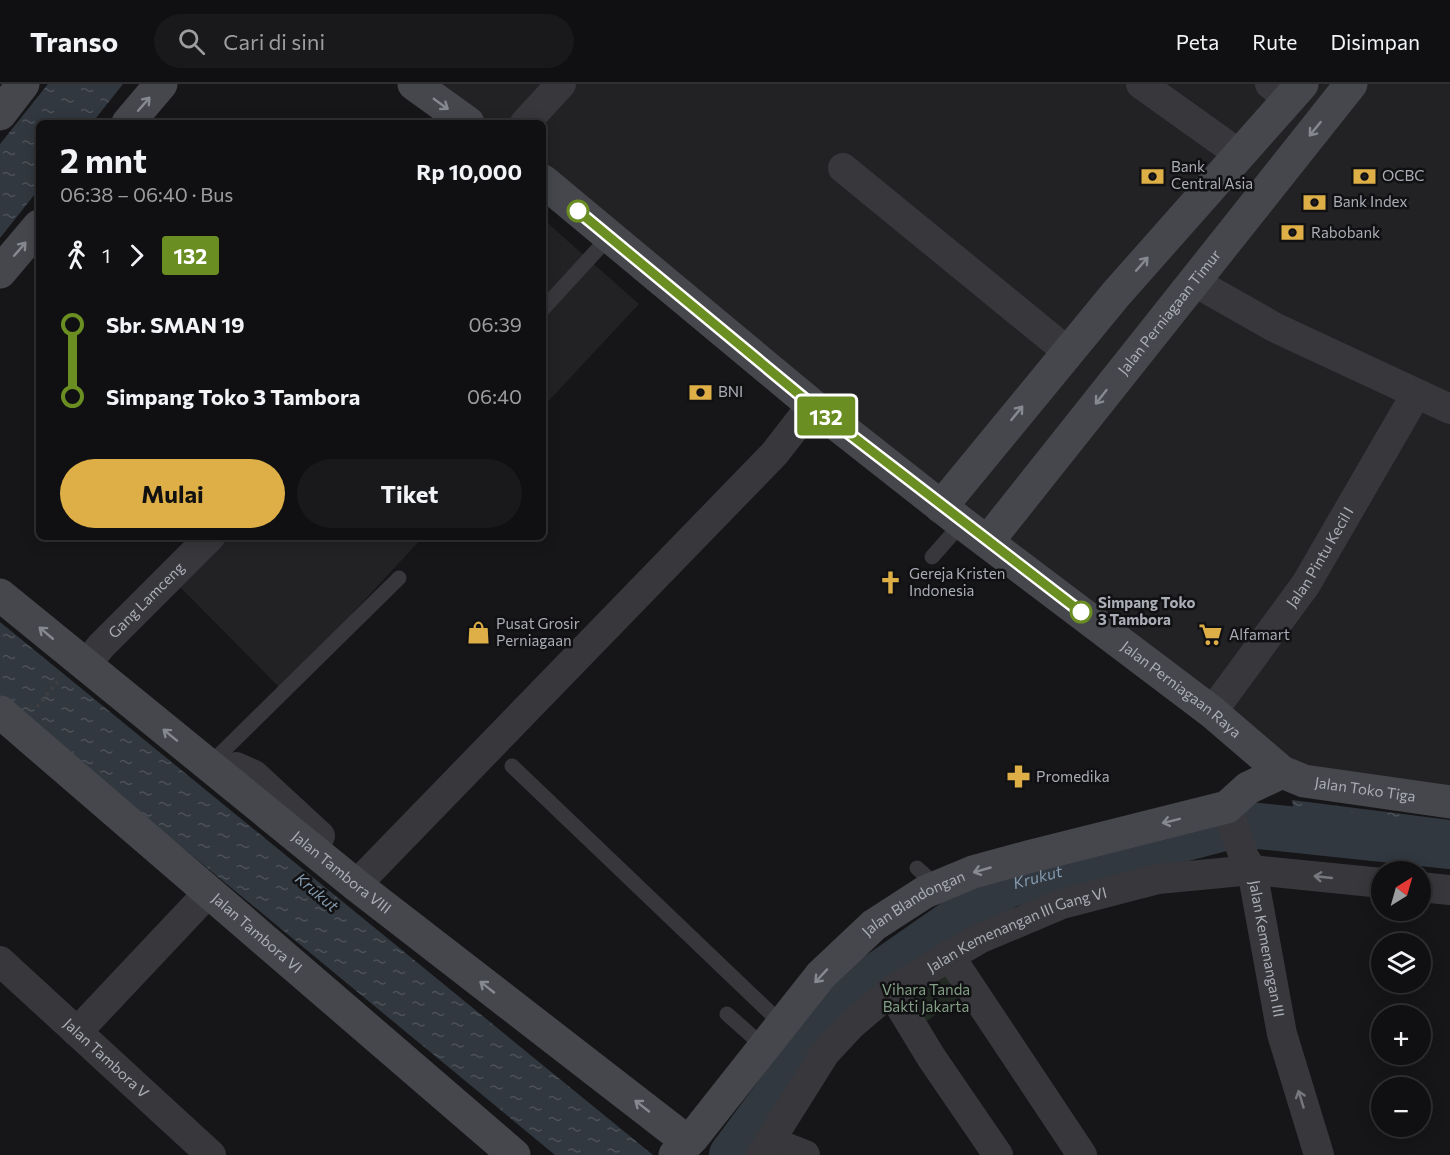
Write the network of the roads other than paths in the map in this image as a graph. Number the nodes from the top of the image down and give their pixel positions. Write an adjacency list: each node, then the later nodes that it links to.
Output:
1 (23, 84): 8 (street)
2 (161, 84): 9 (street, one-way to 2)
3 (414, 84): 10 (street, one-way to 10)
4 (561, 84): 11 (street)
5 (1141, 84): 12 (street)
6 (1352, 84): 18 (street, Jalan Perniagaan Timur, one-way to 18)
7 (1287, 89): 12 (street)
8 (0, 114)
9 (131, 120)
10 (464, 120)
11 (528, 120)
12 (1239, 154): 20 (street, one-way to 12)
13 (843, 168): 20 (street)
14 (546, 187): 16 (street, Jalan Perniagaan Raya)
15 (36, 230): 17 (street, one-way to 15)
16 (609, 237): 19 (lane); 22 (street, Jalan Perniagaan Raya)
17 (0, 272)
18 (1193, 281): 21 (street); 24 (street, Jalan Perniagaan Timur, one-way to 24)
19 (546, 306)
20 (1068, 352): 24 (street, one-way to 20)
21 (1416, 394): 23 (street); 31 (street, Jalan Pintu Kecil I)
22 (812, 405): 24 (street, Jalan Perniagaan Raya); 38 (street)
23 (1450, 409)
24 (964, 524): 26 (lane); 31 (street, Jalan Perniagaan Raya)
25 (207, 540): 29 (street, Gang Lamceng)
26 (932, 557)
27 (399, 578): 33 (lane)
28 (0, 595): 29 (street, Jalan Tambora VIII, one-way to 28)
29 (75, 670): 33 (street, Jalan Tambora VIII, one-way to 29)
30 (0, 712): 42 (street, Jalan Tambora VI)
31 (1212, 712): 34 (street, Jalan Perniagaan Raya)
32 (512, 766): 48 (lane)
33 (214, 770): 38 (street, Jalan Tambora VIII)
34 (1282, 772): 35 (street, Jalan Toko Tiga); 36 (street)
35 (1450, 802)
36 (1228, 809): 37 (street, Jalan Kemenangan III); 48 (street, Jalan Blandongan, one-way to 48)
37 (1248, 864): 39 (street, one-way to 37); 43 (street, Jalan Kemenangan III Gang VI); 56 (street, Jalan Kemenangan III, one-way to 37)
38 (360, 881): 50 (street, Jalan Tambora VIII, one-way to 38)
39 (1371, 881)
40 (1431, 888): 41 (street)
41 (1450, 890)
42 (208, 893): 47 (street); 52 (street, Jalan Tambora VI)
43 (949, 956): 45 (street, Jalan Kemenangan III Gang VI); 55 (street)
44 (0, 961): 47 (street, Jalan Tambora V)
45 (891, 991): 49 (street, Jalan Kemenangan III Gang VI); 54 (street)
46 (727, 1014): 48 (lane)
47 (77, 1032): 51 (street, Jalan Tambora V)
48 (772, 1035): 50 (street, Jalan Blandongan)
49 (765, 1148): 53 (street)
50 (680, 1150)
51 (209, 1154)
52 (514, 1155)
53 (805, 1155)
54 (998, 1155)
55 (1082, 1155)
56 (1319, 1155)

